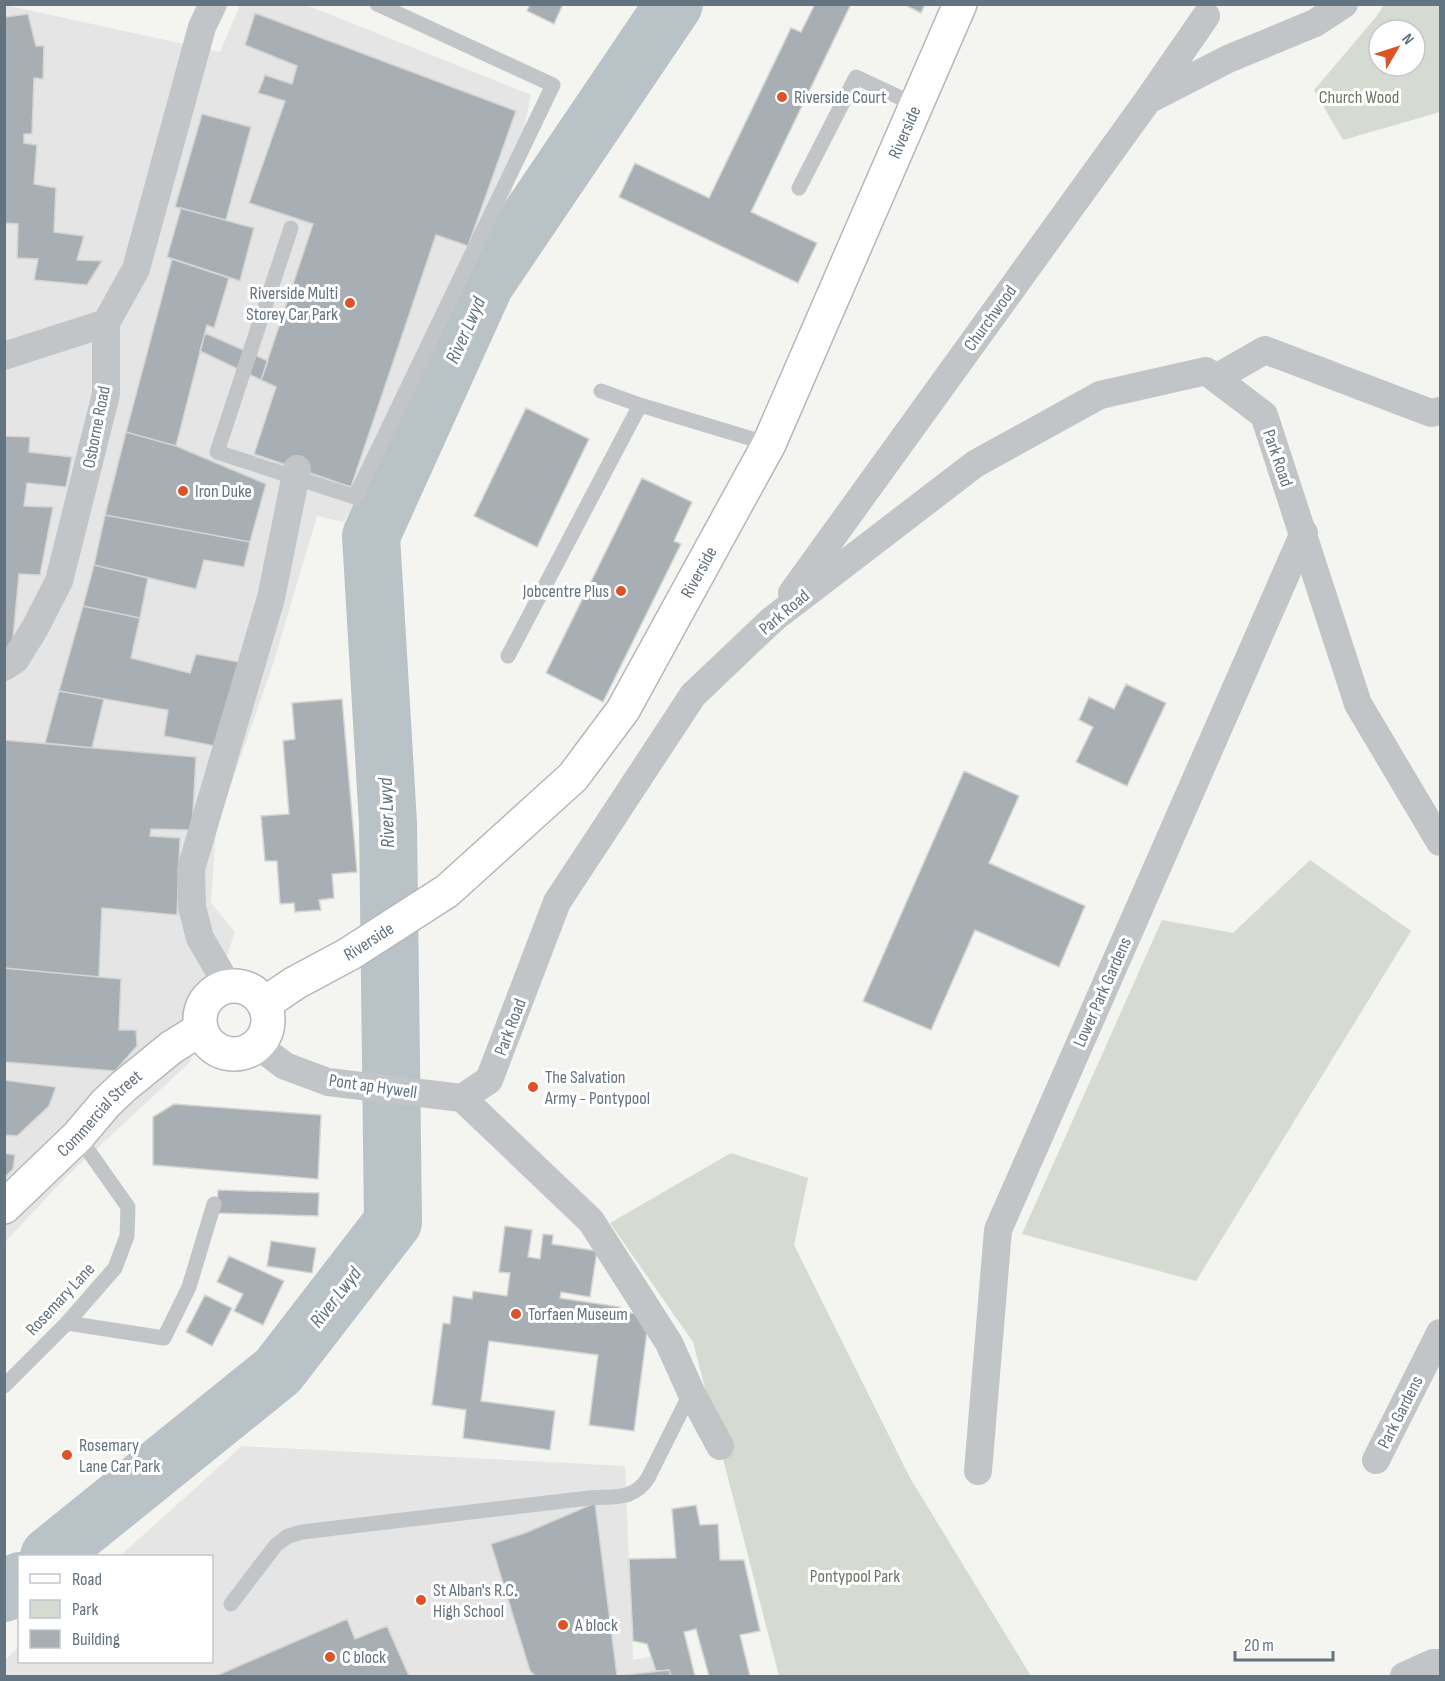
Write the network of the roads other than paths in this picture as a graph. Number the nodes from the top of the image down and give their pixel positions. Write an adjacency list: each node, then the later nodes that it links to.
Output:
1 (213, 4): 10 (street, Osborne Road)
2 (377, 4): 17 (lane)
3 (960, 4): 7 (street, Riverside)
4 (1344, 4): 6 (street)
5 (1206, 16): 6 (street, Churchwood)
6 (1148, 100): 19 (street, Churchwood)
7 (916, 105): 8 (lane); 16 (street, Riverside)
8 (800, 188)
9 (291, 228): 17 (lane)
10 (106, 323): 11 (street); 21 (street, Osborne Road)
11 (4, 356)
12 (1216, 378): 15 (street); 18 (street, Park Road); 19 (street, Park Road)
13 (601, 391): 14 (lane)
14 (640, 405): 16 (lane); 20 (lane)
15 (1440, 411)
16 (769, 444): 24 (street, Riverside)
17 (296, 473): 23 (street)
18 (1304, 533): 22 (street, Park Road); 37 (street, Lower Park Gardens)
19 (773, 619): 27 (street, Park Road)
20 (507, 656)
21 (4, 667)
22 (1440, 843)
23 (228, 986): 24 (street); 25 (street)
24 (264, 1004): 26 (street)
25 (201, 1029): 26 (street); 28 (street, Commercial Street)
26 (258, 1045): 27 (street, Pont ap Hywell)
27 (452, 1097): 34 (street)
28 (78, 1136): 30 (street, Commercial Street); 31 (lane, Rosemary Lane)
29 (214, 1204): 31 (lane)
30 (4, 1206)
31 (67, 1323): 33 (lane, Rosemary Lane)
32 (1440, 1333): 36 (street, Park Gardens)
33 (4, 1386)
34 (691, 1392): 35 (street); 38 (lane)
35 (720, 1446)
36 (1376, 1460)
37 (978, 1471)
38 (231, 1604)
39 (1440, 1663): 40 (street)
40 (1404, 1677)

